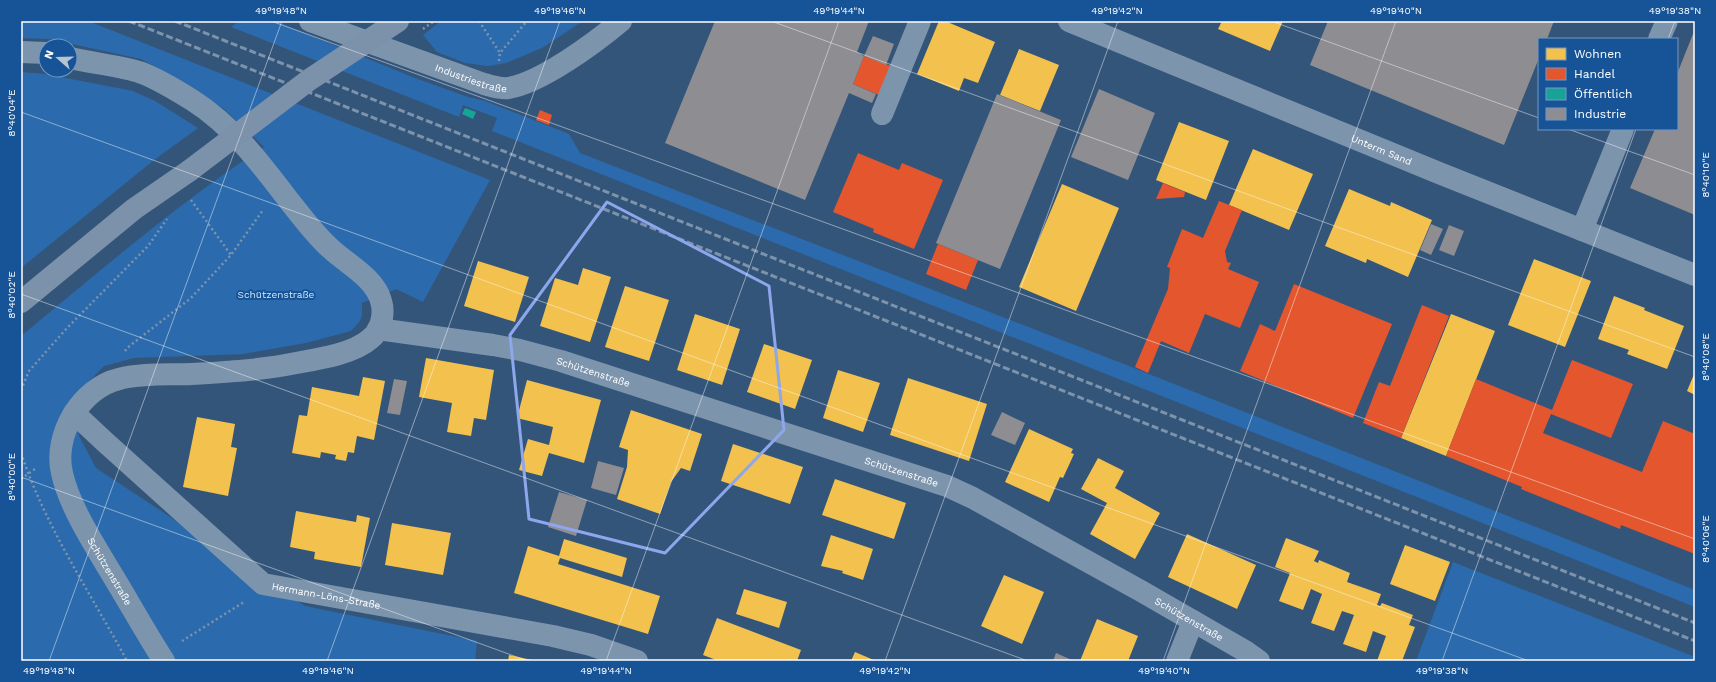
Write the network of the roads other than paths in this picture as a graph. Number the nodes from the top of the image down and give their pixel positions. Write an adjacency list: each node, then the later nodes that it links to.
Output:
1 (310, 21): 3 (street, Industriestraße)
2 (398, 21): 15 (main road, bridge)
3 (621, 21)
4 (920, 21): 11 (street)
5 (1069, 21): 13 (street, Unterm Sand)
6 (1667, 21): 7 (street)
7 (1659, 38)
8 (21, 52): 9 (street)
9 (38, 53)
10 (78, 60): 16 (street)
11 (882, 114)
12 (1623, 130): 13 (street)
13 (1582, 230): 14 (street, Unterm Sand)
14 (1695, 275)
15 (21, 302)
16 (378, 329): 17 (street, Schützenstraße); 18 (street, Schützenstraße)
17 (74, 413): 19 (street, Schützenstraße); 20 (street, Hermann-Löns-Straße)
18 (1193, 621): 21 (street); 22 (street, Schützenstraße)
19 (162, 658)
20 (637, 661)
21 (1177, 661)
22 (1259, 661)

